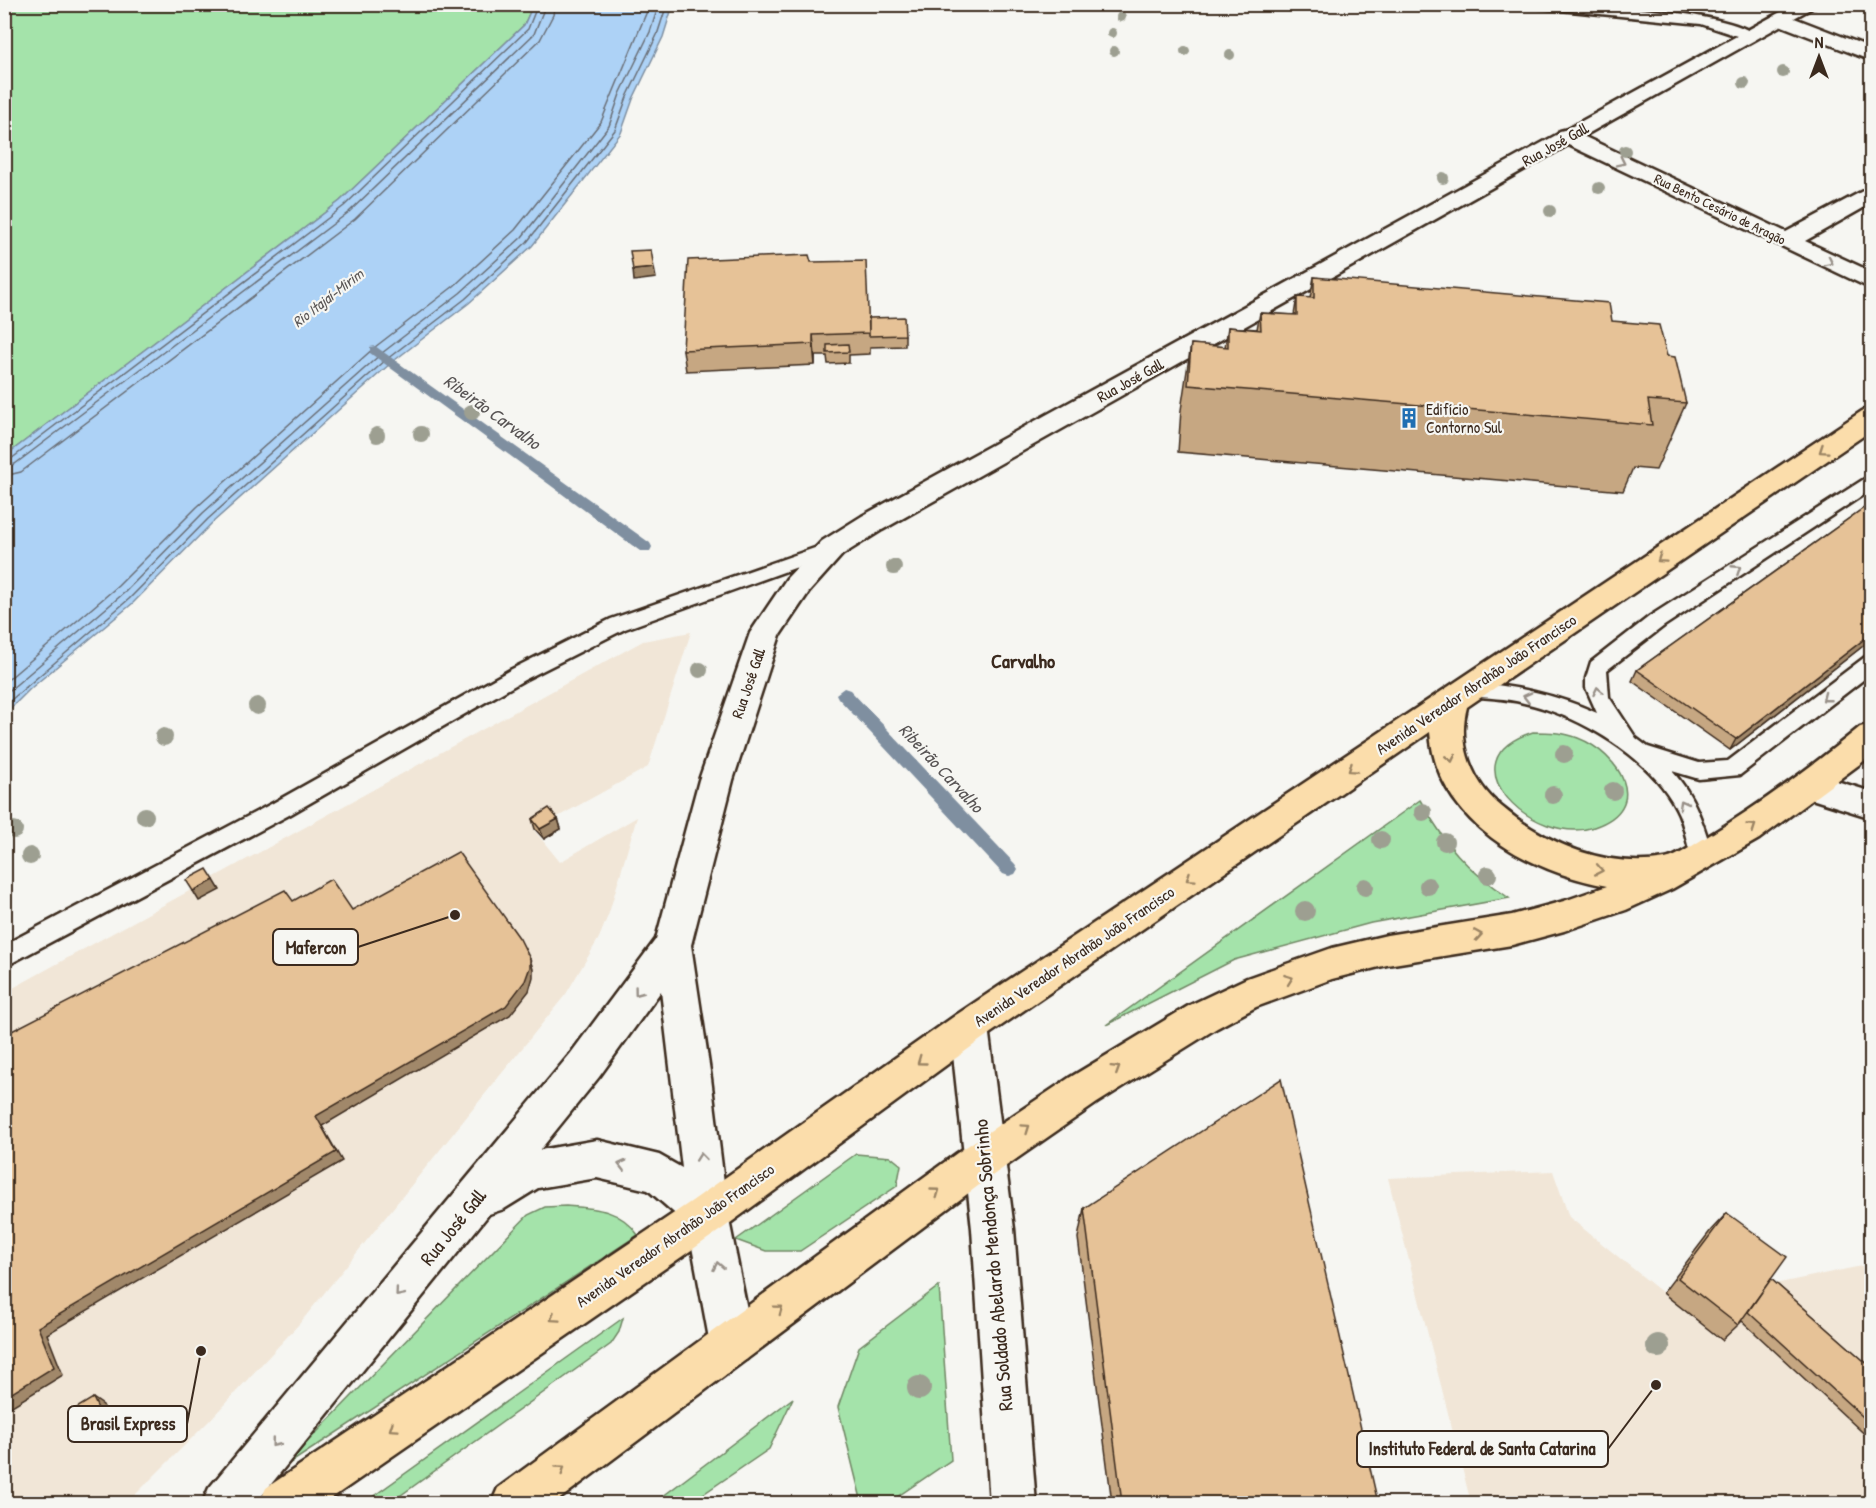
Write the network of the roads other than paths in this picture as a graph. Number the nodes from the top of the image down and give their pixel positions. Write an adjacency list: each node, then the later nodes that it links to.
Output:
1 (1540, 4): 4 (lane)
2 (1810, 4): 3 (main road, Rua José Gall)
3 (1785, 20): 4 (main road, Rua José Gall); 5 (main road)
4 (1752, 38): 6 (main road, Rua José Gall)
5 (1872, 55)
6 (1568, 136): 8 (main road, Rua Bento Cesário de Aragão, one-way to 8); 12 (main road, Rua José Gall)
7 (1872, 193): 8 (main road)
8 (1787, 241): 9 (main road, Rua Bento Cesário de Aragão, one-way to 9)
9 (1872, 282)
10 (1872, 417): 14 (main road, Avenida Vereador Abrahão João Francisco, one-way to 14)
11 (1872, 480): 16 (lane, one-way to 11)
12 (832, 548): 20 (main road, Rua José Gall); 21 (lane)
13 (1872, 662): 16 (lane, one-way to 16)
14 (1461, 694): 16 (lane, one-way to 14); 19 (main road, one-way to 19); 22 (main road, Avenida Vereador Abrahão João Francisco, one-way to 22)
15 (1872, 736): 17 (main road)
16 (1635, 747): 19 (lane, one-way to 16)
17 (1811, 786): 18 (main road); 19 (main road, one-way to 17)
18 (1872, 805)
19 (1690, 865): 23 (main road, one-way to 19)
20 (673, 945): 24 (main road, Rua José Gall, one-way to 24); 25 (main road, Rua José Gall, one-way to 20)
21 (4, 957)
22 (969, 1027): 23 (main road, Rua Soldado Abelardo Mendonça Sobrinho); 25 (main road, Avenida Vereador Abrahão João Francisco, one-way to 25)
23 (985, 1156): 26 (main road, one-way to 23); 30 (main road, Rua Soldado Abelardo Mendonça Sobrinho)
24 (470, 1207): 25 (main road, one-way to 24); 27 (main road, Rua José Gall, one-way to 27)
25 (706, 1215): 26 (main road, Rua José Gall, one-way to 25); 28 (main road, Avenida Vereador Abrahão João Francisco, one-way to 28)
26 (732, 1344): 29 (main road, one-way to 26)
27 (225, 1503)
28 (282, 1503)
29 (514, 1503)
30 (1013, 1503)

